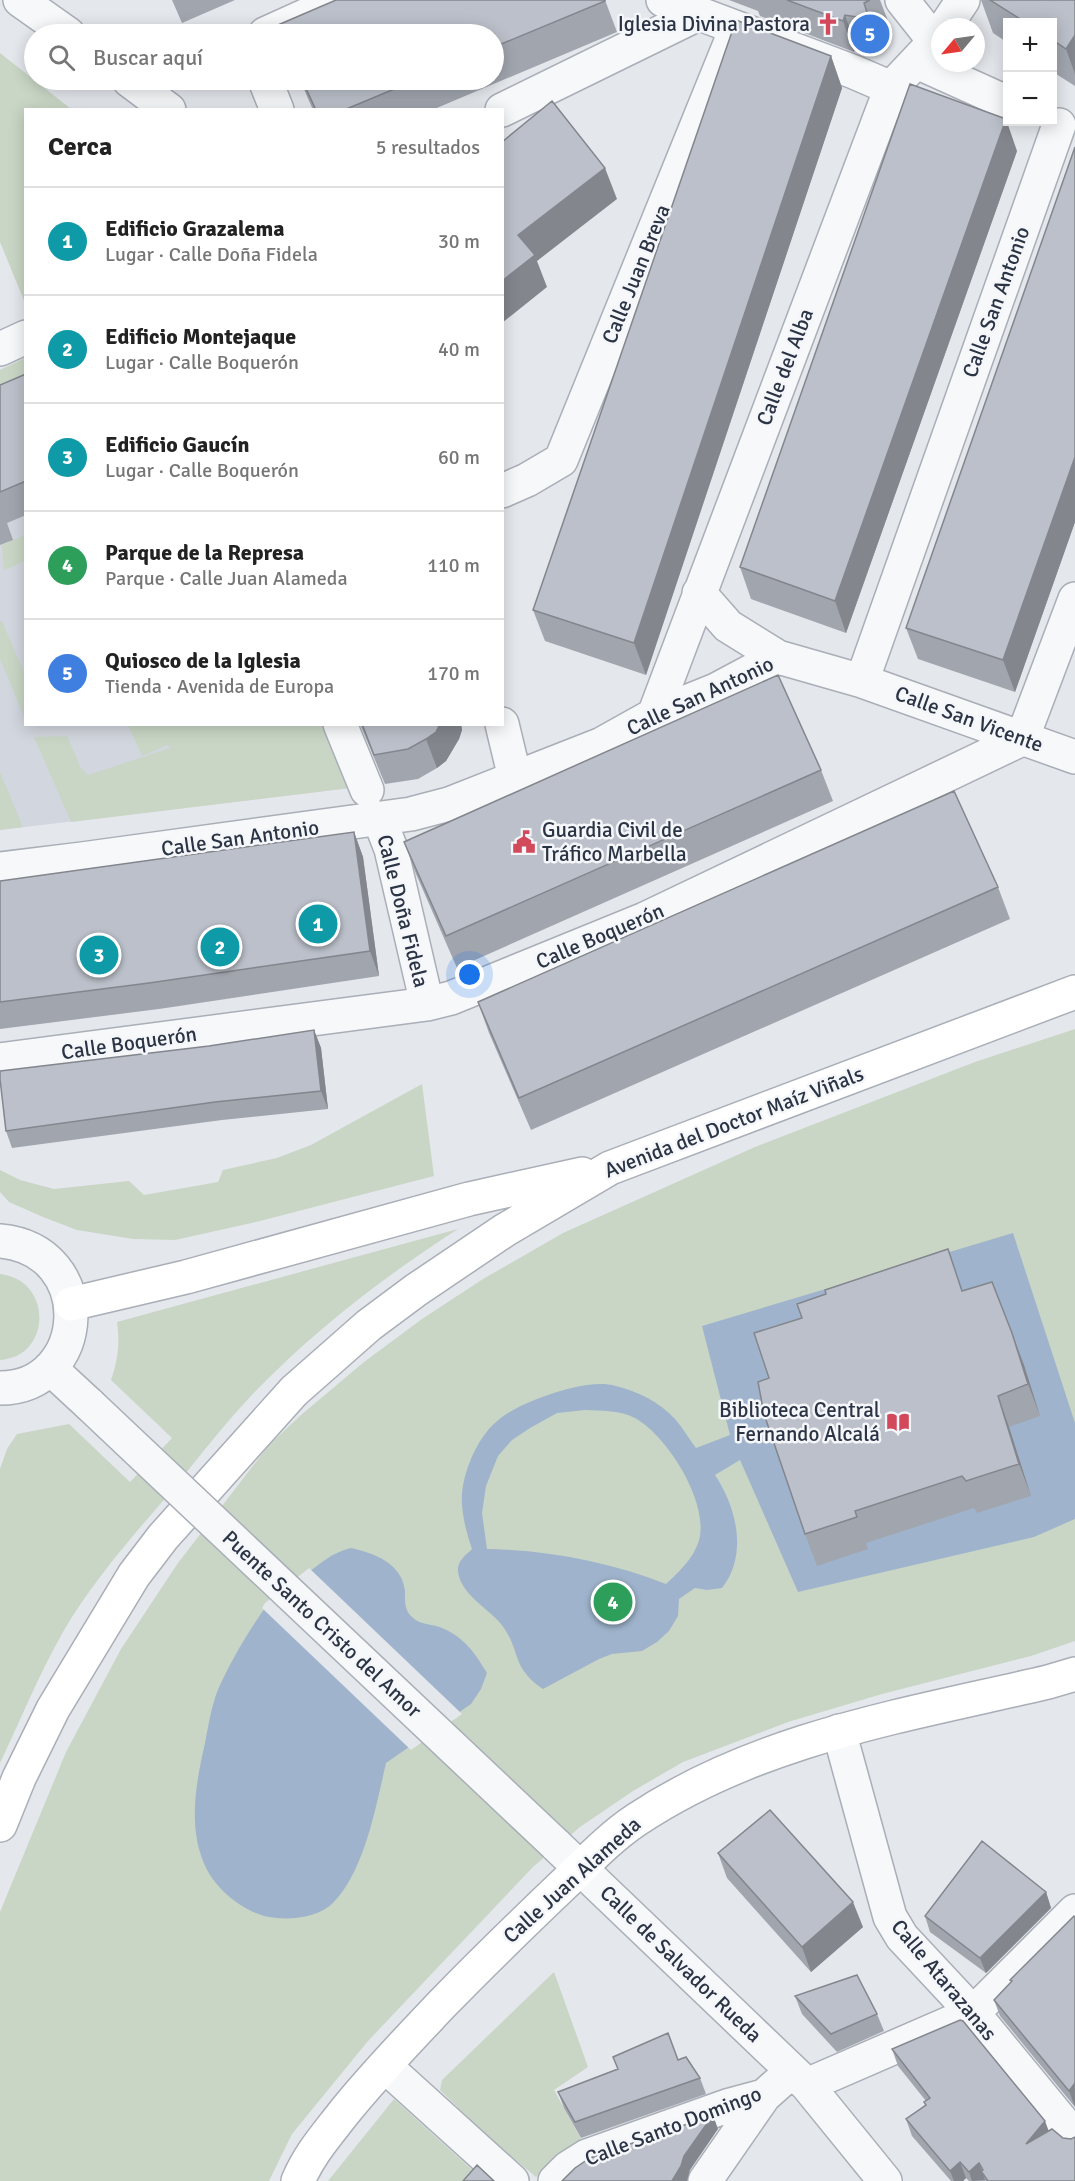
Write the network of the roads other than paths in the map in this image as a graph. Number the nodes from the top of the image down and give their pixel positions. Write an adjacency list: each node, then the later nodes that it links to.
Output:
1 (20, 0): 8 (street)
2 (340, 0): 9 (street)
3 (663, 0): 6 (street)
4 (902, 0): 11 (street)
5 (963, 0): 7 (street, Calle del Alba)
6 (700, 13): 10 (street); 20 (street)
7 (951, 18)
8 (54, 24)
9 (287, 24)
10 (736, 27): 14 (street); 24 (street, Calle Juan Breva)
11 (931, 38)
12 (931, 45): 14 (street, Calle del Alba)
13 (970, 72): 17 (street)
14 (891, 88): 25 (street, Calle del Alba)
15 (143, 90): 18 (street)
16 (269, 90): 19 (street)
17 (1003, 99)
18 (167, 108)
19 (276, 108)
20 (504, 109)
21 (1062, 125): 28 (street, Calle San Antonio)
22 (24, 338): 23 (street)
23 (0, 349)
24 (504, 490)
25 (699, 593): 27 (street, Calle San Antonio); 29 (street, Calle del Alba)
26 (1075, 598): 32 (street)
27 (778, 657): 28 (street, Calle San Antonio); 29 (street, Calle San Antonio)
28 (862, 681): 32 (street, Calle San Vicente)
29 (654, 715): 34 (street, Calle San Antonio)
30 (341, 726): 35 (street, Calle Doña Fidela)
31 (502, 726): 34 (street)
32 (1022, 739): 33 (street, Calle San Vicente); 38 (street, Calle Boquerón)
33 (1075, 757)
34 (515, 778): 35 (street, Calle San Antonio)
35 (373, 804): 36 (street, Calle San Antonio); 38 (street, Calle Doña Fidela)
36 (0, 869)
37 (1075, 992): 40 (street, Avenida del Doctor Maíz Viñals)
38 (427, 1004): 39 (street, Calle Boquerón)
39 (0, 1060)
40 (610, 1168): 42 (street); 47 (street, Avenida del Doctor Maíz Viñals)
41 (0, 1241): 42 (street)
42 (71, 1304): 43 (street)
43 (50, 1368): 44 (street); 48 (street, Puente Santo Cristo del Amor, bridge)
44 (0, 1388)
45 (1075, 1674): 46 (street, Calle Juan Alameda)
46 (839, 1731): 49 (street, Calle Juan Alameda); 51 (street, Calle Atarazanas)
47 (0, 1825)
48 (555, 1844): 49 (street, Calle de Salvador Rueda)
49 (581, 1868): 52 (street, Calle Juan Alameda); 53 (street, Calle de Salvador Rueda)
50 (1075, 1911): 51 (street)
51 (973, 2013): 53 (street, Calle Santo Domingo); 55 (street, Calle Atarazanas)
52 (385, 2066): 56 (street, Calle Juan Alameda); 57 (street)
53 (799, 2078): 54 (street, Calle Santo Domingo); 60 (street, Calle de Salvador Rueda)
54 (764, 2096): 58 (street, Calle Santo Domingo); 59 (street)
55 (1075, 2136)
56 (298, 2181)
57 (512, 2181)
58 (555, 2181)
59 (705, 2181)
60 (885, 2181)

